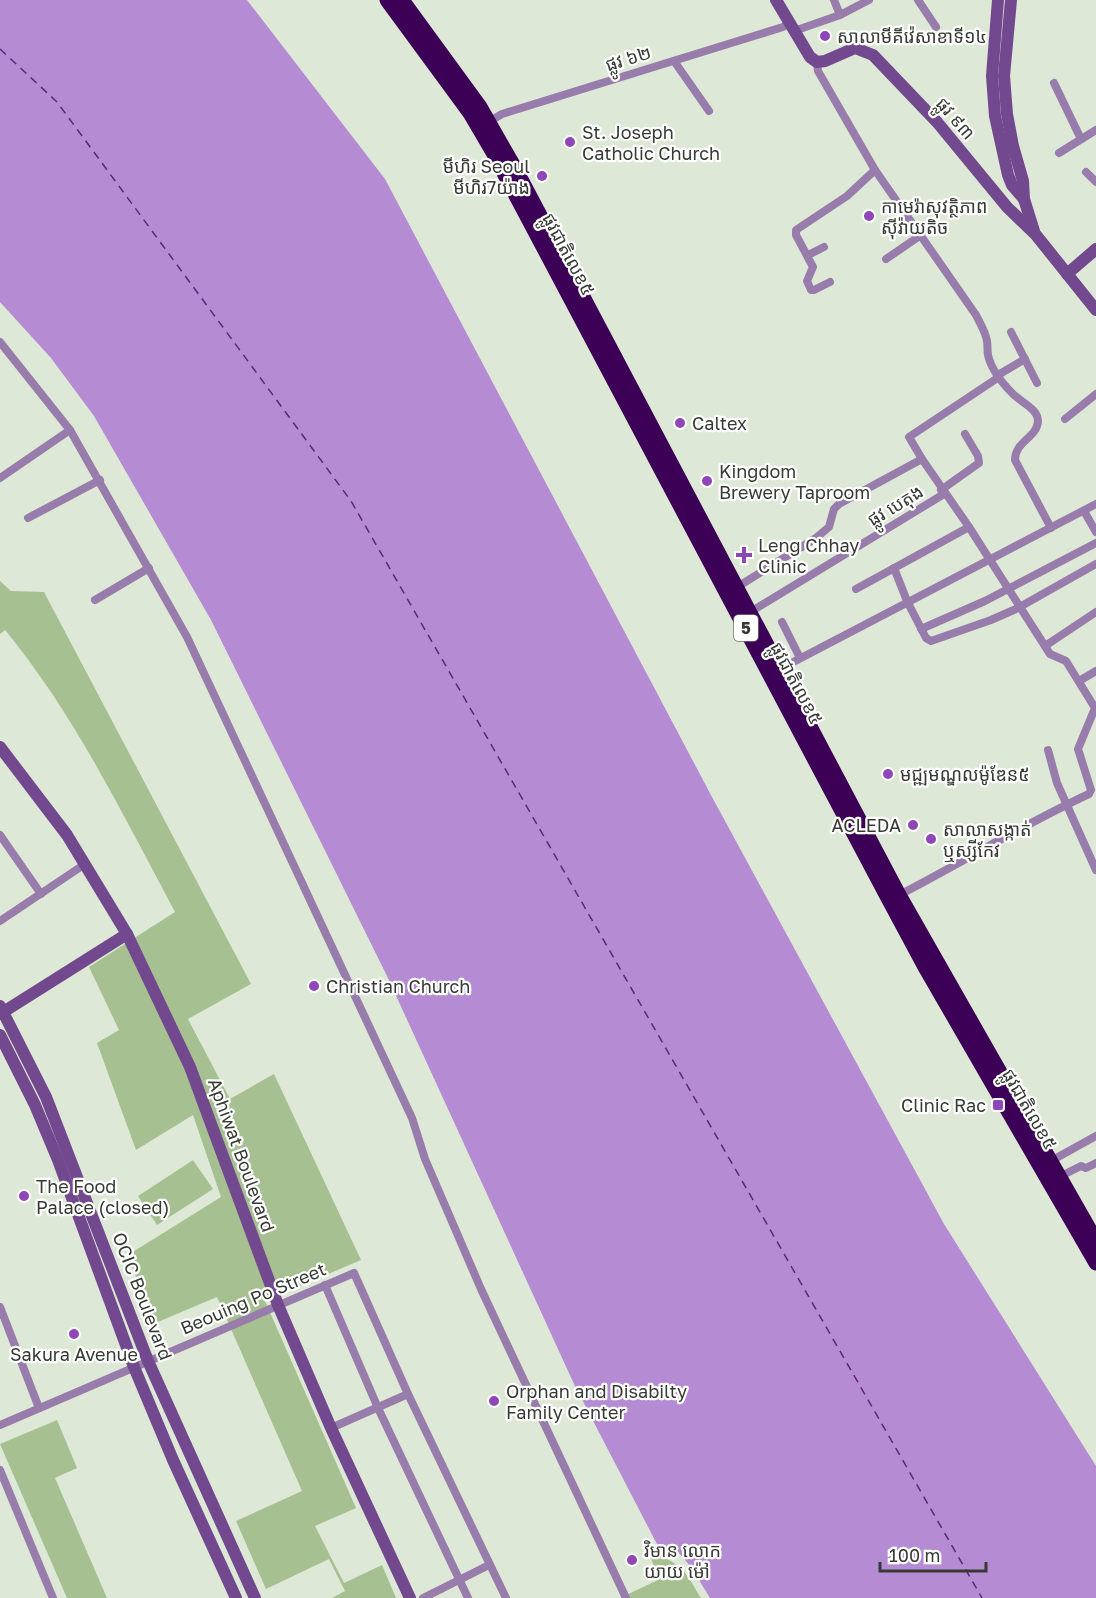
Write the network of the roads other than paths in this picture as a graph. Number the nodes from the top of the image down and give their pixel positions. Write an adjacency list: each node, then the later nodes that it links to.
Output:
1 (387, 0): 16 (highway, ផ្លូវជាតិលេខ៥ / 5)
2 (402, 0): 16 (highway, ផ្លូវជាតិលេខ៥ / 5)
3 (776, 0): 10 (street)
4 (834, 0): 9 (street)
5 (869, 0): 9 (street, ផ្លូវ ៦២)
6 (918, 0): 11 (street)
7 (998, 0): 23 (street)
8 (1011, 0): 23 (street)
9 (840, 15): 10 (street, ផ្លូវ ៦២)
10 (791, 27): 12 (street, ផ្លូវ ៦២); 13 (street)
11 (936, 27)
12 (674, 61): 15 (street); 16 (street, ផ្លូវ ៦២)
13 (817, 62): 20 (street); 24 (street, ផ្លូវ ៩៣)
14 (1054, 83): 18 (street)
15 (709, 111)
16 (484, 124): 60 (highway, ផ្លូវជាតិលេខ៥ / 5)
17 (1096, 130): 18 (street)
18 (1081, 139): 19 (street)
19 (1059, 153)
20 (875, 170): 25 (street); 29 (street)
21 (1086, 172): 22 (street)
22 (1096, 182)
23 (1024, 199): 24 (street); 26 (street)
24 (1007, 207): 26 (street, ផ្លូវ ៩៣)
25 (921, 234): 30 (street); 37 (street)
26 (1036, 235): 31 (street, ផ្លូវ ៩៣)
27 (824, 247): 29 (street)
28 (1096, 249): 31 (street)
29 (808, 255): 32 (street)
30 (886, 259)
31 (1067, 274): 33 (street, ផ្លូវ ៩៣)
32 (830, 282)
33 (1096, 310)
34 (1011, 332): 36 (street)
35 (0, 342): 41 (street)
36 (1025, 359): 37 (street); 38 (street)
37 (998, 376): 43 (street); 51 (street)
38 (1037, 383)
39 (1096, 394): 40 (street)
40 (1065, 419)
41 (70, 430): 44 (street); 45 (street)
42 (965, 434): 46 (street, ផ្លូវ បេតុង)
43 (922, 459): 46 (street); 60 (street)
44 (0, 478)
45 (100, 480): 49 (street); 56 (street)
46 (943, 492): 50 (street); 65 (street, ផ្លូវ បេតុង)
47 (1096, 504): 48 (street)
48 (1084, 511): 51 (street); 52 (street)
49 (28, 518)
50 (969, 527): 54 (street); 57 (street)
51 (1051, 528): 54 (street)
52 (1096, 532)
53 (1096, 543): 59 (street)
54 (990, 559): 59 (street); 62 (street)
55 (1096, 564): 63 (street)
56 (148, 568): 61 (street); 113 (street)
57 (894, 568): 58 (street); 62 (street)
58 (856, 589)
59 (1009, 589): 63 (street); 67 (street)
60 (732, 590): 65 (highway, ផ្លូវជាតិលេខ៥ / 5)
61 (95, 600)
62 (907, 601): 67 (street); 69 (street)
63 (1021, 606): 67 (street); 68 (street)
64 (1096, 612): 68 (street)
65 (745, 615): 70 (highway, ផ្លូវជាតិលេខ៥ / 5)
66 (782, 622): 69 (street)
67 (921, 629)
68 (1045, 646): 72 (street)
69 (800, 658): 70 (street)
70 (774, 671): 82 (highway, ផ្លូវជាតិលេខ៥ / 5); 89 (highway, ផ្លូវជាតិលេខ៥ / 5)
71 (1096, 671): 72 (street)
72 (1079, 681): 73 (street)
73 (1093, 697): 76 (street)
74 (0, 747): 79 (street, Aphiwat Boulevard)
75 (1048, 750): 76 (street)
76 (1066, 804): 78 (street); 82 (street)
77 (0, 835): 81 (street)
78 (1092, 851): 80 (street)
79 (85, 864): 81 (street); 84 (street, Aphiwat Boulevard)
80 (1096, 870)
81 (42, 894): 83 (street)
82 (899, 896): 89 (highway, ផ្លូវជាតិលេខ៥ / 5)
83 (0, 921)
84 (127, 934): 85 (street); 94 (street, Aphiwat Boulevard)
85 (1, 1011): 96 (street, OCIC Boulevard)
86 (0, 1035): 97 (street, OCIC Boulevard)
87 (1096, 1136): 89 (street)
88 (1096, 1163): 90 (street)
89 (1045, 1164): 90 (highway, ផ្លូវជាតិលេខ៥ / 5); 92 (highway, ផ្លូវជាតិលេខ៥ / 5)
90 (1059, 1177): 91 (highway, ផ្លូវជាតិលេខ៥ / 5)
91 (1096, 1241)
92 (1096, 1263)
93 (325, 1285): 94 (street, Beouing Po Street); 98 (street, Beouing Po Street); 100 (street)
94 (278, 1305): 96 (street, Beouing Po Street); 102 (street, Aphiwat Boulevard)
95 (0, 1307): 99 (street)
96 (148, 1361): 97 (street, Beouing Po Street); 108 (street, OCIC Boulevard)
97 (134, 1367): 99 (street, Beouing Po Street); 107 (street, OCIC Boulevard)
98 (408, 1394): 100 (street); 104 (street)
99 (39, 1408): 101 (street, Beouing Po Street)
100 (378, 1408): 102 (street); 105 (street)
101 (0, 1425)
102 (332, 1428): 109 (street, Aphiwat Boulevard)
103 (0, 1470): 106 (street)
104 (489, 1565): 105 (street); 112 (street)
105 (459, 1580): 110 (street); 111 (street)
106 (53, 1598)
107 (236, 1598)
108 (255, 1598)
109 (410, 1598)
110 (423, 1598)
111 (468, 1598)
112 (506, 1598)
113 (626, 1598)

